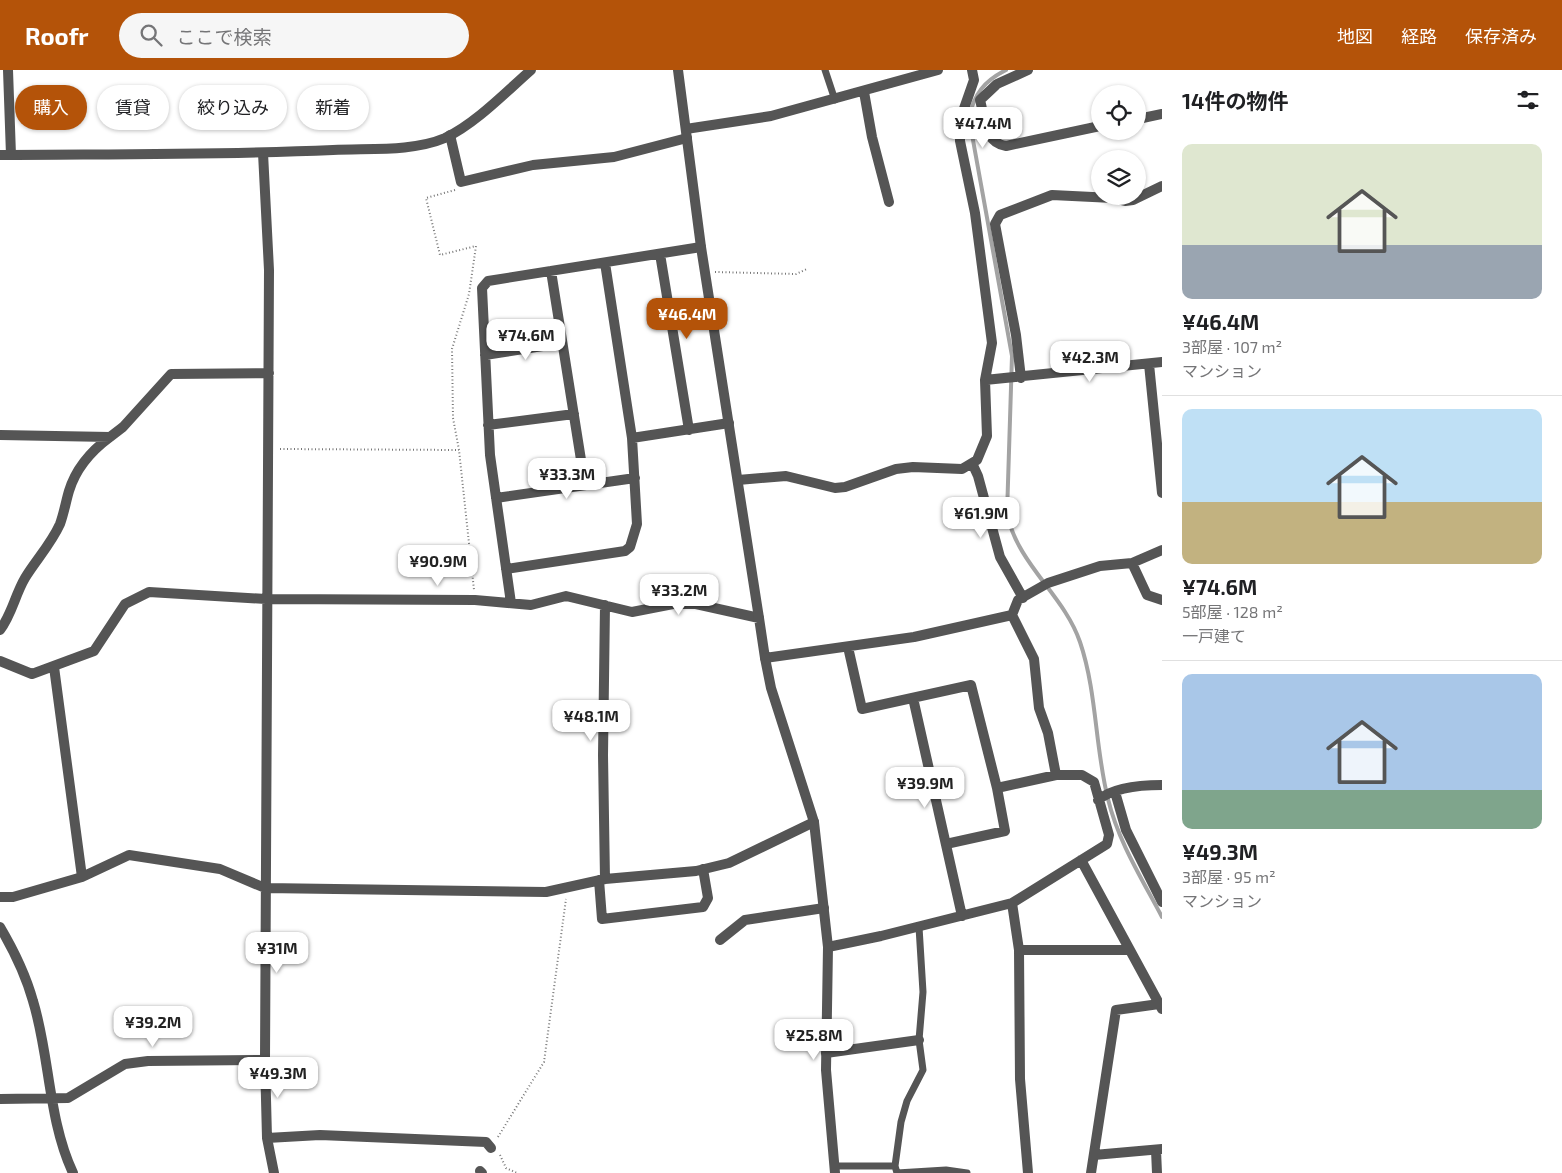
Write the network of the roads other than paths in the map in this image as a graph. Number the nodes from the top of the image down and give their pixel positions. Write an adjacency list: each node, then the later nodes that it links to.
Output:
1 (8, 70): 19 (street)
2 (531, 70): 16 (street)
3 (678, 70): 15 (street)
4 (825, 70): 11 (lane)
5 (938, 70): 9 (street)
6 (972, 70): 8 (street)
7 (1028, 70): 10 (street)
8 (971, 87): 10 (street); 32 (street)
9 (864, 92): 11 (street); 21 (street)
10 (985, 93): 14 (street)
11 (835, 100): 15 (street)
12 (1162, 114): 13 (street)
13 (1146, 117)
14 (1091, 128)
15 (686, 133): 16 (street); 22 (street)
16 (450, 135): 17 (street)
17 (263, 153): 19 (street); 30 (street)
18 (0, 155): 19 (street)
19 (11, 155)
20 (1162, 186): 31 (street)
21 (890, 202)
22 (701, 247): 23 (street); 34 (street)
23 (660, 254): 24 (street); 36 (street)
24 (604, 263): 25 (street); 39 (street)
25 (551, 271): 26 (street); 27 (street)
26 (562, 343): 27 (street); 33 (street)
27 (485, 355): 35 (street)
28 (1162, 362): 29 (street)
29 (1149, 364): 31 (street); 44 (street)
30 (269, 373): 38 (street); 50 (street)
31 (1018, 379): 32 (street)
32 (990, 380): 40 (street)
33 (574, 414): 35 (street); 43 (street)
34 (729, 424): 36 (street); 42 (street)
35 (488, 425): 45 (street)
36 (689, 430): 39 (street)
37 (0, 435): 38 (street)
38 (110, 436): 56 (street)
39 (632, 438): 41 (street)
40 (972, 463): 42 (street); 49 (street)
41 (635, 478): 43 (street); 48 (street)
42 (738, 480): 55 (street)
43 (585, 485): 45 (street)
44 (1162, 493)
45 (496, 498): 48 (street)
46 (1162, 550): 47 (street)
47 (1132, 562): 49 (street); 51 (street)
48 (506, 569): 52 (street)
49 (1023, 598): 54 (street)
50 (266, 599): 52 (street); 60 (street); 72 (street)
51 (1162, 600)
52 (511, 603): 53 (street)
53 (605, 605): 55 (street); 71 (street)
54 (1012, 615): 57 (street); 62 (street)
55 (759, 618): 58 (street)
56 (0, 630)
57 (848, 647): 58 (street); 61 (street)
58 (764, 658): 66 (street)
59 (0, 661): 60 (street)
60 (54, 667): 70 (street)
61 (913, 698): 64 (street); 67 (street)
62 (1056, 775): 64 (street); 65 (street)
63 (1162, 785): 65 (street)
64 (997, 788): 67 (street)
65 (1107, 796): 68 (street); 74 (street)
66 (814, 822): 69 (street); 76 (street)
67 (946, 844): 77 (street)
68 (1081, 860): 75 (street); 83 (street)
69 (704, 869): 71 (street); 71 (street)
70 (82, 877): 72 (street); 73 (street)
71 (602, 879): 72 (street)
72 (265, 888): 87 (street)
73 (0, 897)
74 (1162, 902)
75 (1012, 903): 77 (street); 82 (street)
76 (824, 908): 80 (street); 81 (street)
77 (962, 916): 79 (street)
78 (0, 927): 89 (street)
79 (920, 927): 81 (street); 85 (lane)
80 (720, 940)
81 (828, 947): 86 (street)
82 (1018, 950): 83 (street); 99 (street)
83 (1129, 950): 84 (street)
84 (1161, 1007): 93 (street)
85 (919, 1040): 86 (street); 94 (lane)
86 (826, 1054): 95 (street)
87 (265, 1060): 89 (street); 90 (street)
88 (0, 1099): 89 (street)
89 (52, 1100): 96 (street)
90 (267, 1138): 91 (street); 97 (street)
91 (491, 1148)
92 (1159, 1149): 93 (street); 101 (street)
93 (1094, 1155): 100 (street)
94 (895, 1166): 95 (lane); 98 (lane)
95 (835, 1170)
96 (73, 1173)
97 (274, 1173)
98 (967, 1173)
99 (1028, 1173)
100 (1091, 1173)
101 (1157, 1173)

